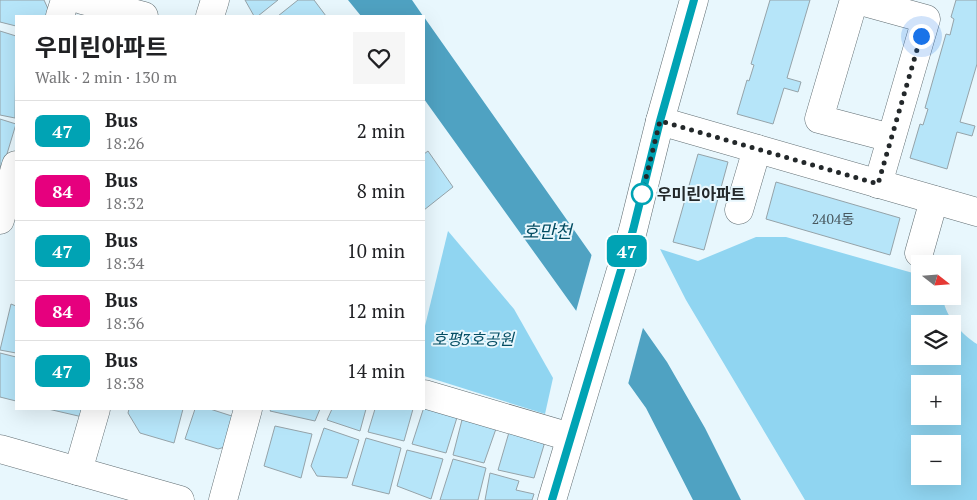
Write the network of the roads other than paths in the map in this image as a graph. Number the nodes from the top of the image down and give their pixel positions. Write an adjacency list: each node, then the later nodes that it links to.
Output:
1 (65, 0): 6 (street)
2 (82, 0): 7 (street)
3 (215, 0): 8 (street)
4 (694, 0): 9 (street)
5 (856, 0): 10 (street); 10 (street)
6 (60, 15)
7 (140, 15)
8 (210, 15)
9 (660, 121): 11 (street); 22 (street)
10 (891, 138): 13 (street)
11 (757, 149): 13 (street); 15 (street)
12 (15, 168): 17 (street)
13 (878, 184): 14 (street)
14 (934, 200): 16 (street); 18 (street)
15 (739, 210)
16 (977, 212)
17 (0, 220)
18 (919, 253)
19 (425, 394): 22 (street)
20 (96, 410): 24 (street)
21 (248, 410): 26 (street)
22 (570, 437): 27 (street)
23 (0, 449): 24 (street)
24 (78, 471): 25 (street)
25 (180, 500)
26 (223, 500)
27 (552, 500)

